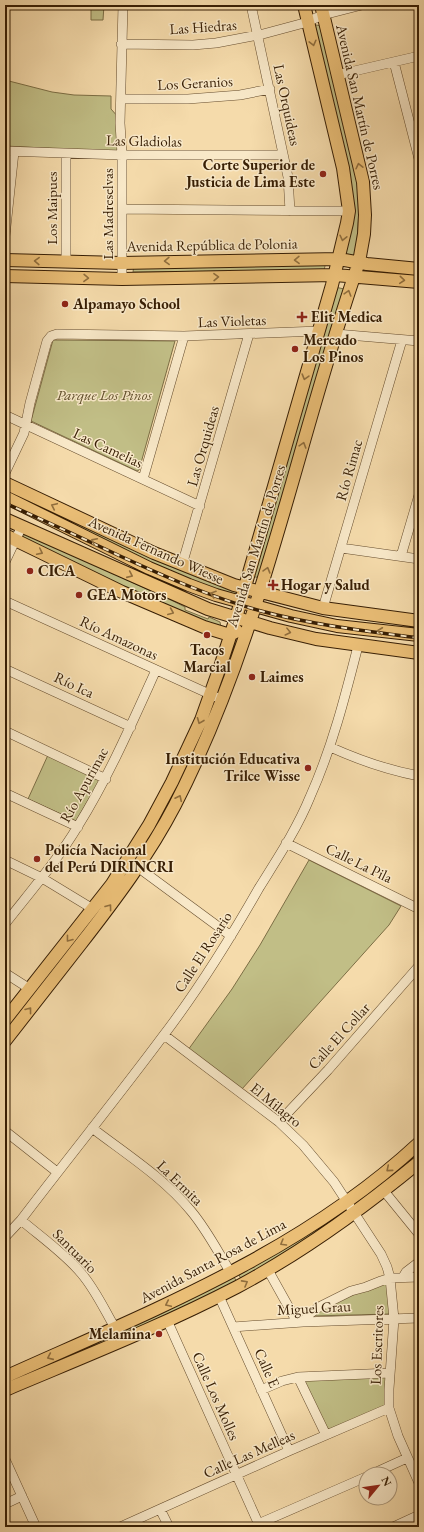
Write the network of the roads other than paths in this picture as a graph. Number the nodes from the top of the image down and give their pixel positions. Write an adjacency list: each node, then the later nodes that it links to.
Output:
1 (123, 5): 8 (street, Las Madreselvas)
2 (251, 5): 7 (street, Las Orquideas)
3 (304, 5): 6 (main road, Avenida San Martín de Porres)
4 (362, 5): 5 (street, Las Hiedras)
5 (322, 10): 6 (street, Las Hiedras); 11 (main road, Avenida San Martín de Porres)
6 (308, 22): 7 (street, Las Hiedras); 21 (main road, Avenida San Martín de Porres, one-way to 21)
7 (258, 35): 8 (street, Las Hiedras); 12 (street, Las Orquideas)
8 (121, 44): 13 (street, Las Madreselvas)
9 (419, 56): 10 (street)
10 (394, 62): 11 (street); 18 (street)
11 (337, 75): 27 (main road, Avenida San Martín de Porres, one-way to 11)
12 (270, 90): 13 (street, Los Geranios); 17 (street, Las Orquideas)
13 (121, 99): 16 (street, Las Madreselvas)
14 (10, 152): 15 (street, Las Gladiolas); 22 (street)
15 (66, 154): 16 (street, Las Gladiolas); 25 (street, Los Maipues)
16 (122, 155): 17 (street, Las Gladiolas); 19 (street, Las Madreselvas)
17 (283, 156): 20 (street, Las Orquideas)
18 (419, 159)
19 (122, 209): 20 (street); 26 (street, Las Madreselvas)
20 (290, 211): 21 (street)
21 (349, 211): 23 (main road, Avenida San Martín de Porres, one-way to 23)
22 (5, 236)
23 (339, 259): 26 (main road, Avenida República de Polonia, one-way to 26); 27 (main road, Avenida República de Polonia); 29 (main road, Avenida San Martín de Porres)
24 (5, 260): 25 (main road, Avenida República de Polonia, one-way to 24)
25 (66, 262): 26 (main road, Avenida República de Polonia)
26 (121, 262): 32 (street, Las Madreselvas)
27 (359, 262): 28 (main road, Avenida República de Polonia); 30 (main road, Avenida San Martín de Porres)
28 (419, 268)
29 (335, 275): 30 (main road); 32 (main road, one-way to 29); 34 (main road, Avenida San Martín de Porres)
30 (354, 276): 33 (main road, one-way to 33); 36 (main road, Avenida San Martín de Porres, one-way to 30)
31 (6, 279): 32 (main road, one-way to 32)
32 (122, 279)
33 (419, 282)
34 (319, 331): 35 (street, Las Violetas); 56 (main road, Avenida San Martín de Porres, one-way to 56)
35 (249, 334): 37 (street, Las Violetas); 47 (street, Las Orquideas)
36 (336, 334): 38 (street); 57 (main road, Avenida San Martín de Porres, one-way to 36)
37 (184, 336): 41 (street, Las Violetas); 43 (street)
38 (402, 340): 39 (street); 51 (street, Río Rimac)
39 (419, 341)
40 (5, 415): 41 (street, Las Camelias)
41 (25, 424): 42 (street); 43 (street, Las Camelias)
42 (5, 473)
43 (143, 479): 47 (street, Las Camelias)
44 (5, 483): 55 (main road, Avenida Fernando Wiesse, one-way to 44)
45 (419, 495): 52 (street)
46 (5, 497): 59 (main road, Avenida Fernando Wiesse, one-way to 46)
47 (200, 506): 55 (street, Las Orquideas)
48 (5, 519): 49 (main road)
49 (22, 526): 50 (street); 62 (main road, one-way to 62)
50 (10, 537): 54 (street); 65 (main road, one-way to 65)
51 (341, 548): 52 (street); 61 (street, Río Rimac)
52 (401, 556): 53 (street)
53 (419, 559)
54 (5, 562)
55 (182, 565): 56 (main road, Avenida Fernando Wiesse)
56 (244, 588): 57 (main road, Avenida Fernando Wiesse); 59 (main road, Avenida San Martín de Porres)
57 (260, 592): 60 (main road, Avenida San Martín de Porres); 61 (main road, Avenida Fernando Wiesse)
58 (5, 601): 72 (street, Río Amazonas)
59 (240, 603): 60 (main road, Avenida Fernando Wiesse); 62 (main road, Avenida San Martín de Porres)
60 (255, 607): 64 (main road, Avenida San Martín de Porres); 66 (main road, Avenida Fernando Wiesse, one-way to 60)
61 (323, 608): 63 (main road, Avenida Fernando Wiesse)
62 (236, 618): 64 (main road); 65 (main road, Avenida San Martín de Porres)
63 (419, 621)
64 (251, 622): 65 (main road); 67 (main road, one-way to 67); 70 (main road, Avenida San Martín de Porres)
65 (230, 635): 68 (main road, Avenida San Martín de Porres)
66 (419, 635)
67 (358, 646): 69 (main road); 77 (street, Calle El Rosario)
68 (225, 651): 70 (main road); 73 (main road, Avenida San Martín de Porres)
69 (419, 653)
70 (238, 655): 74 (main road, Avenida San Martín de Porres)
71 (5, 669): 75 (street, Río Ica)
72 (156, 670): 73 (street, Río Amazonas); 75 (street, Río Apurimac)
73 (210, 694): 74 (street, Río Amazonas); 84 (main road, Avenida San Martín de Porres, one-way to 84)
74 (222, 700): 85 (main road, Avenida San Martín de Porres, one-way to 74)
75 (131, 727): 79 (street, Río Apurimac)
76 (5, 731): 79 (street)
77 (330, 747): 78 (street); 82 (street, Calle El Rosario)
78 (419, 776)
79 (106, 779): 81 (street, Río Apurimac)
80 (5, 793): 81 (street)
81 (78, 827): 86 (street, Río Apurimac)
82 (286, 843): 88 (street, Calle La Pila); 90 (street, Calle El Rosario)
83 (5, 860): 86 (street)
84 (128, 860): 85 (street); 87 (main road, Avenida San Martín de Porres)
85 (138, 868): 90 (street); 96 (main road, Avenida San Martín de Porres, one-way to 85)
86 (42, 878): 87 (street); 89 (street, Río Apurimac)
87 (93, 909): 93 (main road, Avenida San Martín de Porres, one-way to 93)
88 (419, 909)
89 (5, 924)
90 (231, 936): 95 (street, Calle El Rosario)
91 (419, 966): 97 (street, Calle El Collar)
92 (5, 973): 93 (street)
93 (30, 989): 94 (main road, Avenida San Martín de Porres)
94 (5, 1020)
95 (164, 1035): 97 (street, El Milagro); 98 (street, Calle El Rosario)
96 (5, 1040)
97 (279, 1122): 105 (street, El Milagro)
98 (92, 1128): 103 (street, Calle El Rosario); 112 (street, La Ermita)
99 (5, 1132): 103 (street)
100 (418, 1147): 101 (main road, Avenida Santa Rosa de Lima)
101 (406, 1155): 102 (street); 105 (main road, Avenida Santa Rosa de Lima, one-way to 105)
102 (418, 1164): 104 (main road, Avenida Santa Rosa de Lima)
103 (57, 1172): 107 (street, Calle El Rosario)
104 (384, 1191): 106 (main road, Avenida Santa Rosa de Lima); 108 (street)
105 (348, 1202): 106 (street, El Milagro); 112 (main road, Avenida Santa Rosa de Lima, one-way to 112)
106 (355, 1212): 111 (main road, Avenida Santa Rosa de Lima); 115 (street, Los Escritores)
107 (21, 1220): 109 (street, Calle El Rosario); 122 (street, Santuario)
108 (419, 1233)
109 (5, 1238)
110 (419, 1262): 113 (street)
111 (268, 1270): 116 (main road, Avenida Santa Rosa de Lima, one-way to 111); 120 (street)
112 (231, 1273): 122 (main road, Avenida Santa Rosa de Lima, one-way to 122)
113 (403, 1277): 114 (street); 115 (street)
114 (419, 1277)
115 (390, 1278): 118 (street, Los Escritores); 120 (street)
116 (219, 1296): 119 (main road, Avenida Santa Rosa de Lima); 121 (street, Calle E)
117 (419, 1318): 118 (street, Miguel Grau)
118 (394, 1319): 120 (street, Miguel Grau); 123 (street, Los Escritores)
119 (167, 1320): 126 (main road, Avenida Santa Rosa de Lima); 134 (street, Calle Los Molles)
120 (300, 1322): 121 (street, Miguel Grau)
121 (233, 1327): 127 (street, Calle E)
122 (114, 1328): 124 (main road, Avenida Santa Rosa de Lima, one-way to 124)
123 (390, 1373): 125 (street); 128 (street, Los Escritores)
124 (5, 1377)
125 (298, 1377): 127 (street); 129 (street)
126 (5, 1390)
127 (261, 1390): 130 (street, Calle E)
128 (389, 1408): 129 (street, Calle Las Melleas); 131 (street, Los Escritores)
129 (326, 1435): 130 (street, Calle Las Melleas)
130 (289, 1451): 134 (street, Calle Las Melleas)
131 (408, 1458): 133 (street); 136 (street, Los Escritores)
132 (5, 1459): 137 (street)
133 (390, 1466)
134 (236, 1475): 139 (street, Calle Las Melleas); 141 (street, Calle Los Molles)
135 (358, 1481): 141 (street)
136 (419, 1483)
137 (22, 1496): 138 (street); 142 (street)
138 (5, 1504)
139 (160, 1509): 143 (street, Calle Las Melleas); 144 (street)
140 (419, 1515): 145 (street)
141 (259, 1526)
142 (36, 1527)
143 (120, 1527)
144 (169, 1527)
145 (393, 1527)

